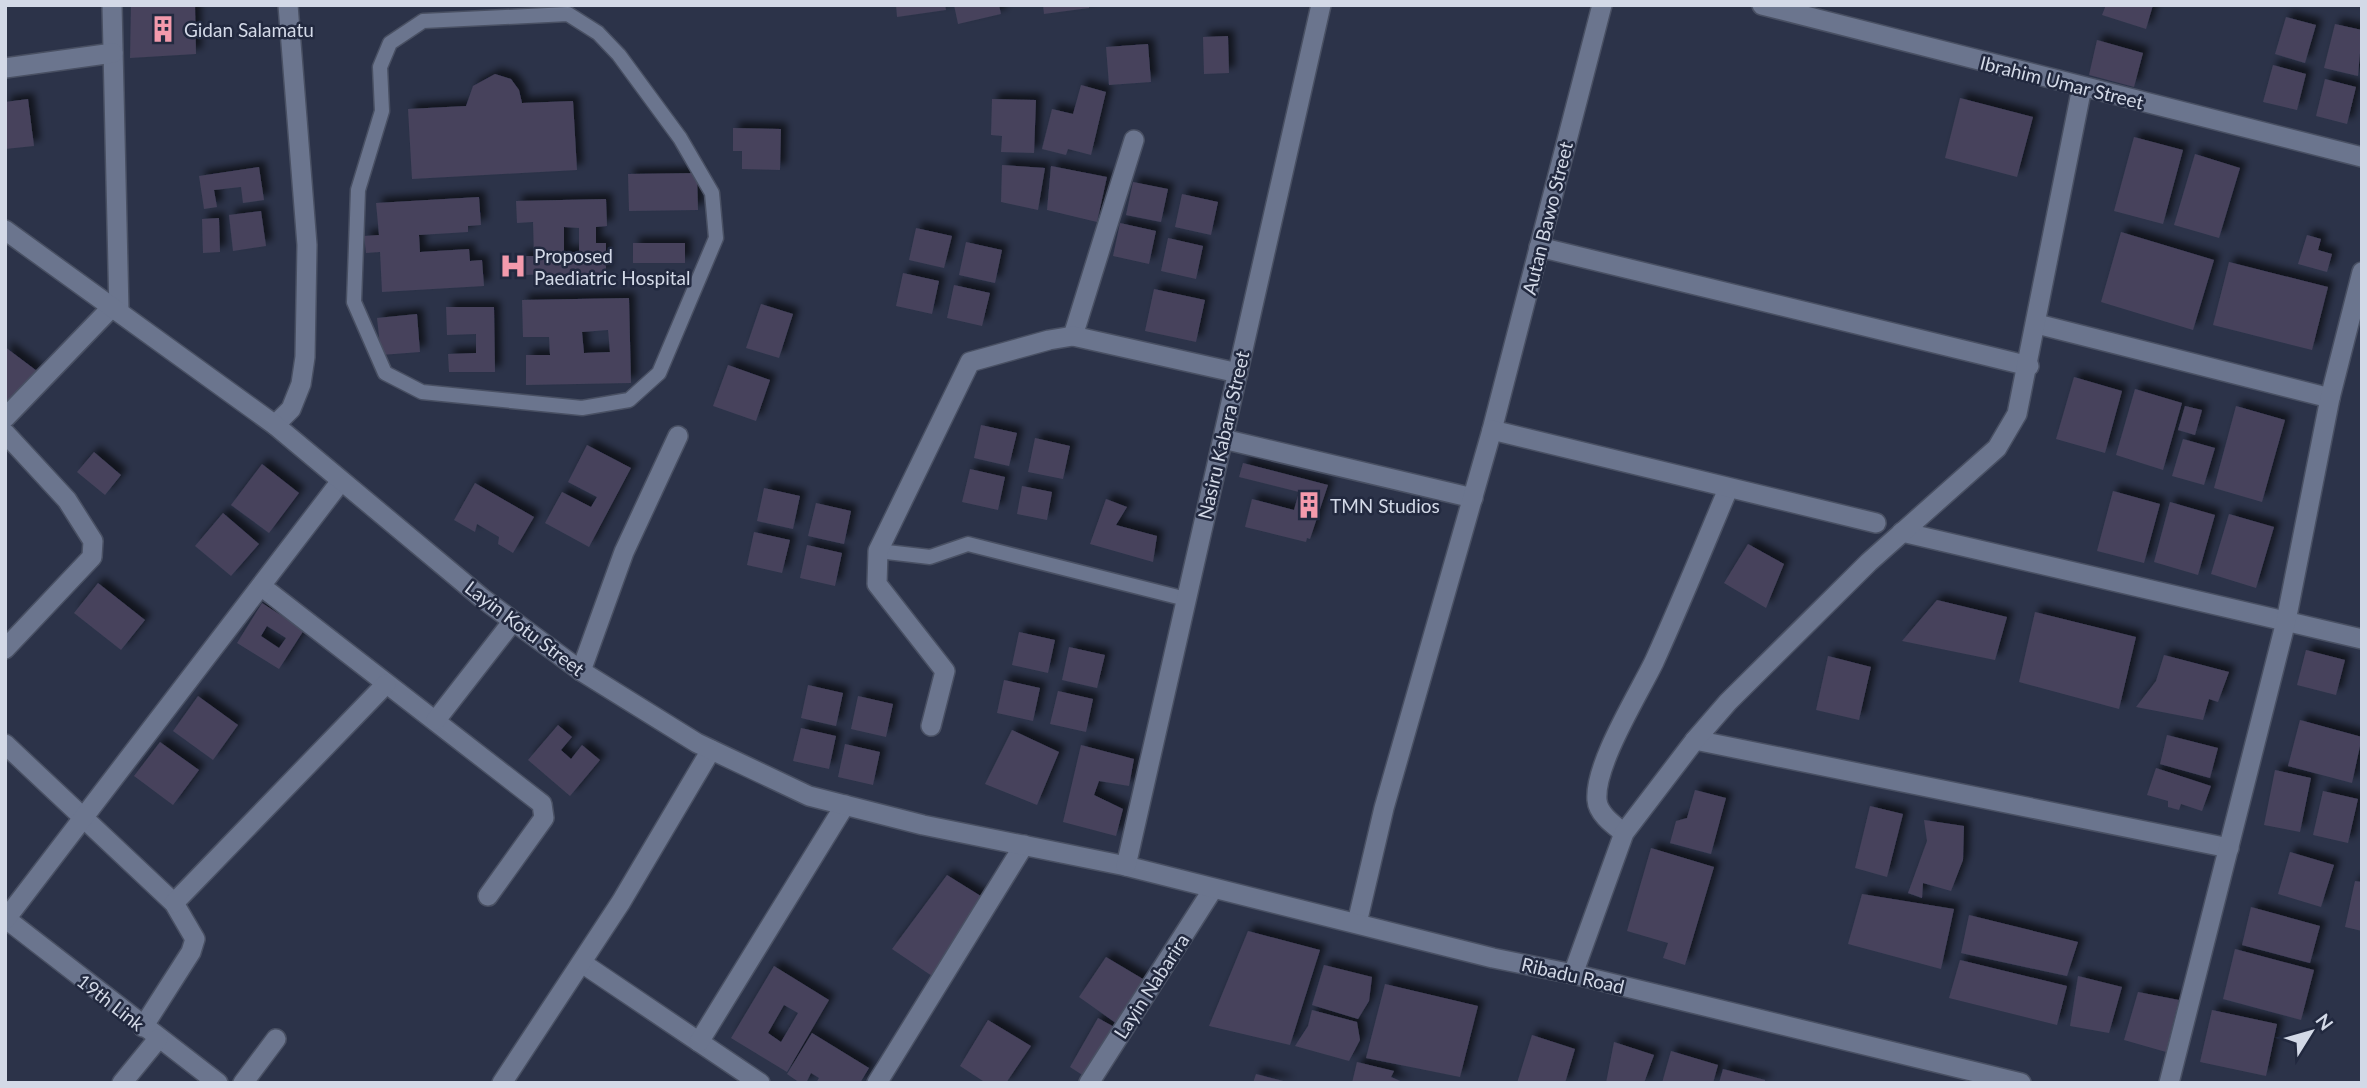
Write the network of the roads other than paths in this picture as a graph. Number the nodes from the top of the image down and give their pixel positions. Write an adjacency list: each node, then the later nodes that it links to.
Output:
1 (112, 5): 7 (street)
2 (288, 5): 22 (street)
3 (1321, 5): 19 (street, Nasiru Kabara Street)
4 (1602, 5): 13 (street, Autan Bawo Street)
5 (1762, 5): 9 (street, Ibrahim Umar Street)
6 (543, 10): 6 (lane)
7 (113, 53): 8 (street); 15 (street)
8 (5, 68)
9 (2082, 87): 11 (street, Ibrahim Umar Street); 16 (street)
10 (1135, 140): 17 (street)
11 (2361, 152)
12 (5, 230): 15 (street, Layin Kotu Street)
13 (1539, 247): 18 (street); 23 (street, Autan Bawo Street)
14 (2362, 272): 20 (street)
15 (115, 309): 21 (street); 22 (street, Layin Kotu Street)
16 (2037, 324): 18 (street); 20 (street)
17 (1073, 336): 19 (street); 32 (street)
18 (2029, 366): 31 (street)
19 (1237, 373): 26 (street, Nasiru Kabara Street)
20 (2330, 398): 36 (street)
21 (5, 418)
22 (275, 425): 27 (street, Layin Kotu Street)
23 (1492, 430): 28 (street); 29 (street, Autan Bawo Street)
24 (5, 433): 38 (street)
25 (678, 436): 39 (street)
26 (1223, 439): 29 (street); 34 (street, Nasiru Kabara Street)
27 (341, 481): 33 (street); 35 (street, Layin Kotu Street)
28 (1728, 489): 30 (street); 48 (street)
29 (1473, 498): 56 (street, Autan Bawo Street)
30 (1876, 523)
31 (1902, 532): 36 (street); 43 (street)
32 (878, 551): 34 (lane); 42 (street)
33 (261, 586): 40 (street); 47 (street)
34 (1186, 599): 51 (street, Nasiru Kabara Street)
35 (513, 621): 39 (street, Layin Kotu Street); 41 (street)
36 (2286, 621): 37 (street); 50 (street)
37 (2362, 639)
38 (5, 649)
39 (581, 671): 45 (street, Layin Kotu Street)
40 (386, 684): 41 (street); 54 (street)
41 (436, 720): 53 (street)
42 (931, 726)
43 (1695, 740): 48 (street); 50 (street)
44 (5, 744): 47 (street)
45 (710, 750): 46 (street, Layin Kotu Street); 57 (street)
46 (845, 805): 49 (street, Layin Kotu Street); 61 (street)
47 (85, 819): 54 (street); 55 (street)
48 (1623, 833): 58 (street)
49 (1024, 845): 51 (street, Layin Kotu Street); 67 (street)
50 (2229, 848): 70 (street)
51 (1126, 866): 52 (street, Ribadu Road)
52 (1213, 889): 56 (street, Ribadu Road); 68 (street, Layin Nabarira)
53 (488, 896)
54 (174, 903): 59 (street)
55 (6, 919): 59 (street, 19th Link)
56 (1357, 923): 58 (street, Ribadu Road)
57 (582, 963): 61 (street); 65 (street)
58 (1573, 974): 69 (street, Ribadu Road)
59 (150, 1033): 62 (street); 63 (street, 19th Link)
60 (276, 1039): 64 (street)
61 (699, 1042): 66 (street)
62 (122, 1083)
63 (218, 1083)
64 (243, 1083)
65 (502, 1083)
66 (760, 1083)
67 (877, 1083)
68 (1088, 1083)
69 (2021, 1083)
70 (2169, 1083)

